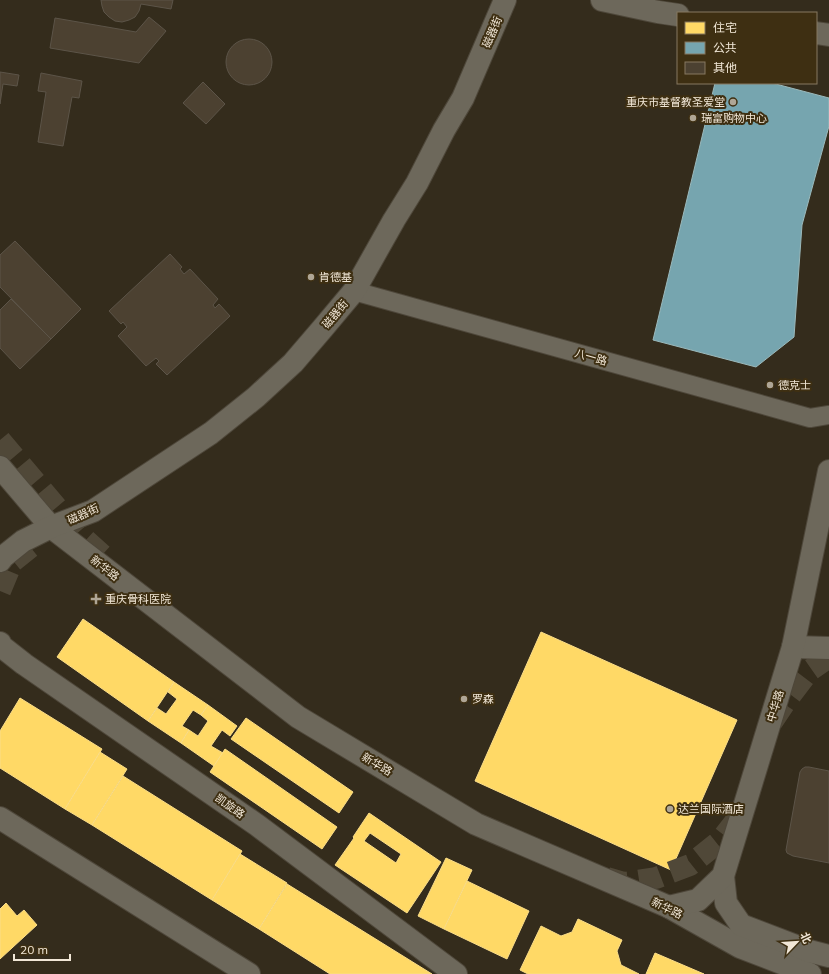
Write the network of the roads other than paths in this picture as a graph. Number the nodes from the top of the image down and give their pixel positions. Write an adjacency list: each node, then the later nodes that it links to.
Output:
1 (505, 0): 6 (street, 磁器街)
2 (602, 0): 3 (street)
3 (665, 9)
4 (817, 33): 5 (street)
5 (829, 35)
6 (354, 291): 7 (street, 八一路); 10 (street, 磁器街)
7 (829, 415)
8 (0, 467): 10 (street, 新华路)
9 (829, 471): 13 (street, 中华路)
10 (52, 527): 11 (street); 17 (street, 新华路)
11 (0, 561)
12 (0, 643): 20 (street, 凯旋路)
13 (793, 647): 14 (street); 16 (street, 中华路)
14 (829, 648)
15 (0, 818): 19 (street)
16 (723, 876): 17 (street, 中华路); 18 (street)
17 (669, 907): 21 (street, 新华路)
18 (829, 956)
19 (249, 974)
20 (456, 974)
21 (810, 974)

